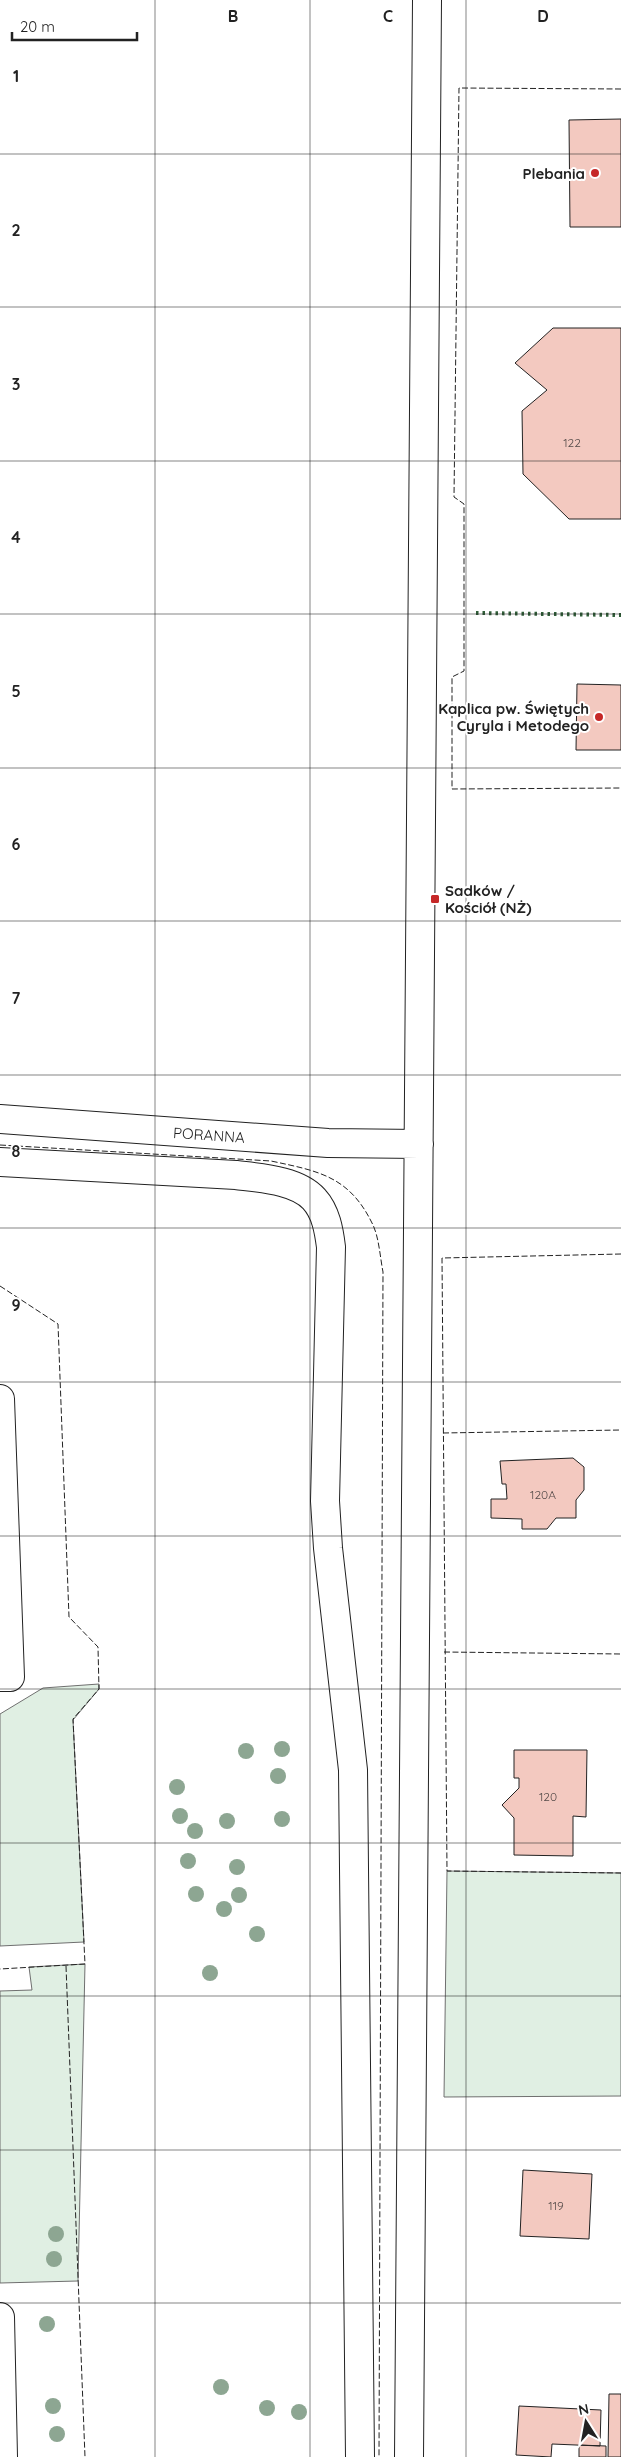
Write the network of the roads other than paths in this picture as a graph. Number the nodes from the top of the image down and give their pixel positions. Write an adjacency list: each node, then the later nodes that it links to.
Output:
1 (427, 0): 3 (street)
2 (0, 1120): 3 (street, PORANNA)
3 (419, 1144): 10 (street)
4 (0, 1162): 9 (street)
5 (0, 1399): 6 (street)
6 (0, 1677)
7 (0, 2317): 8 (street)
8 (3, 2457)
9 (360, 2457)
10 (409, 2457)

